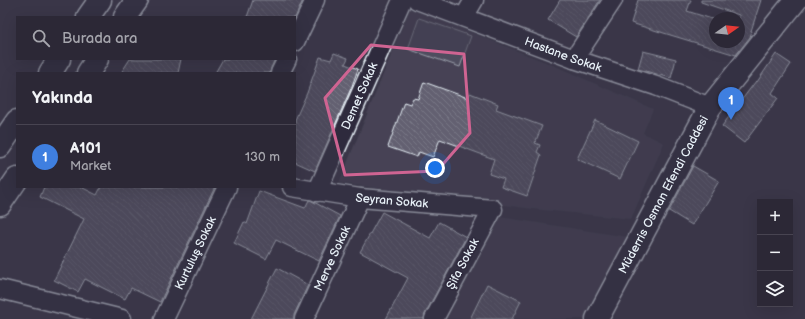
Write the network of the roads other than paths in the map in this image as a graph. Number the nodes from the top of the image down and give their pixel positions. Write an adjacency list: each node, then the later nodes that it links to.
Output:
1 (100, 0): 9 (main road)
2 (136, 0): 10 (main road)
3 (315, 0): 12 (street)
4 (402, 0): 26 (street, Demet Sokak)
5 (417, 0): 11 (street, Hastane Sokak)
6 (474, 0): 11 (street)
7 (613, 0): 13 (street)
8 (796, 0): 20 (main road, Müderris Osman Efendi Caddesi)
9 (89, 16)
10 (126, 16)
11 (464, 18): 13 (street, Hastane Sokak)
12 (296, 40)
13 (574, 59): 20 (street, Hastane Sokak)
14 (58, 60): 17 (main road)
15 (96, 60): 18 (main road)
16 (286, 60): 19 (street)
17 (51, 72)
18 (89, 72)
19 (280, 72)
20 (710, 107): 35 (main road, Müderris Osman Efendi Caddesi)
21 (16, 122): 22 (main road)
22 (0, 146)
23 (16, 180): 28 (main road)
24 (226, 188): 32 (street, Kurtuluş Sokak)
25 (296, 188): 26 (street, Seyran Sokak)
26 (317, 192): 27 (street, Seyran Sokak)
27 (360, 198): 29 (street, Seyran Sokak); 33 (street, Merve Sokak)
28 (0, 204)
29 (493, 209): 34 (street, Şifa Sokak)
30 (0, 289): 31 (street)
31 (122, 319)
32 (164, 319)
33 (304, 319)
34 (434, 319)
35 (597, 319)

